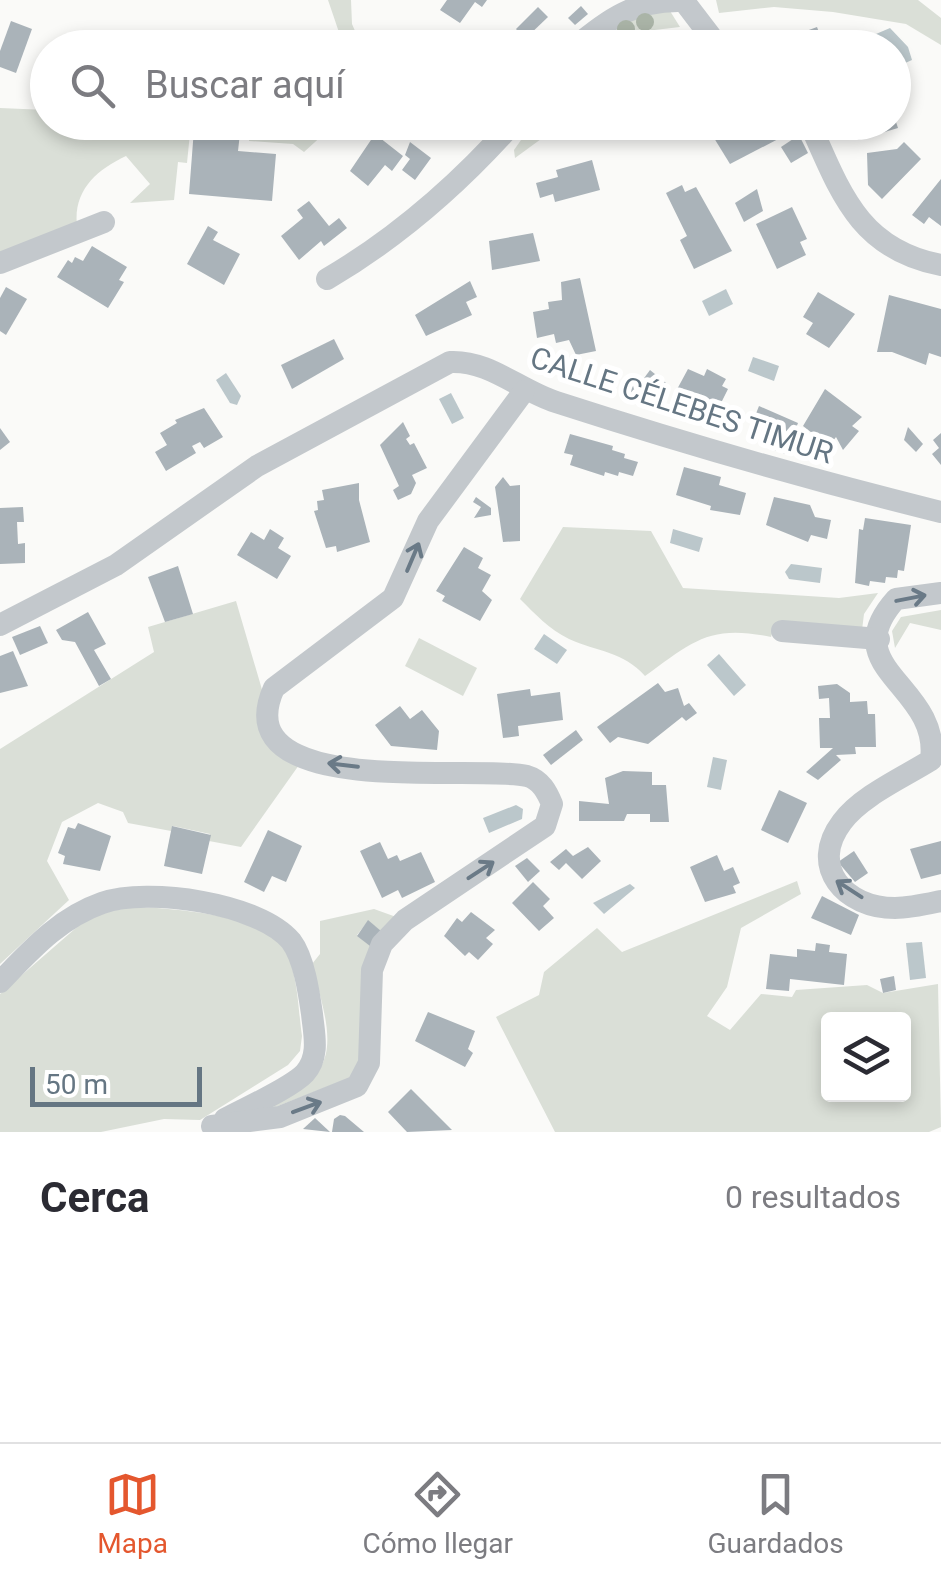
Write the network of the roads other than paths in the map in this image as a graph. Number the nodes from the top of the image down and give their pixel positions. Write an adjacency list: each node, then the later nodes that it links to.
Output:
1 (682, 1): 2 (street); 3 (street)
2 (595, 30)
3 (706, 30)
4 (498, 140): 9 (street)
5 (818, 140): 8 (street)
6 (104, 222): 7 (street)
7 (0, 264)
8 (941, 265)
9 (327, 279)
10 (524, 391): 11 (street, CALLE CÉLEBES TIMUR); 13 (street, CALLE CÉLEBES TIMUR); 18 (street, one-way to 10)
11 (941, 512)
12 (941, 593): 15 (street, one-way to 12)
13 (0, 624)
14 (782, 632): 15 (street)
15 (879, 639): 16 (street, one-way to 15)
16 (941, 901)
17 (0, 982): 18 (street)
18 (208, 1129)

